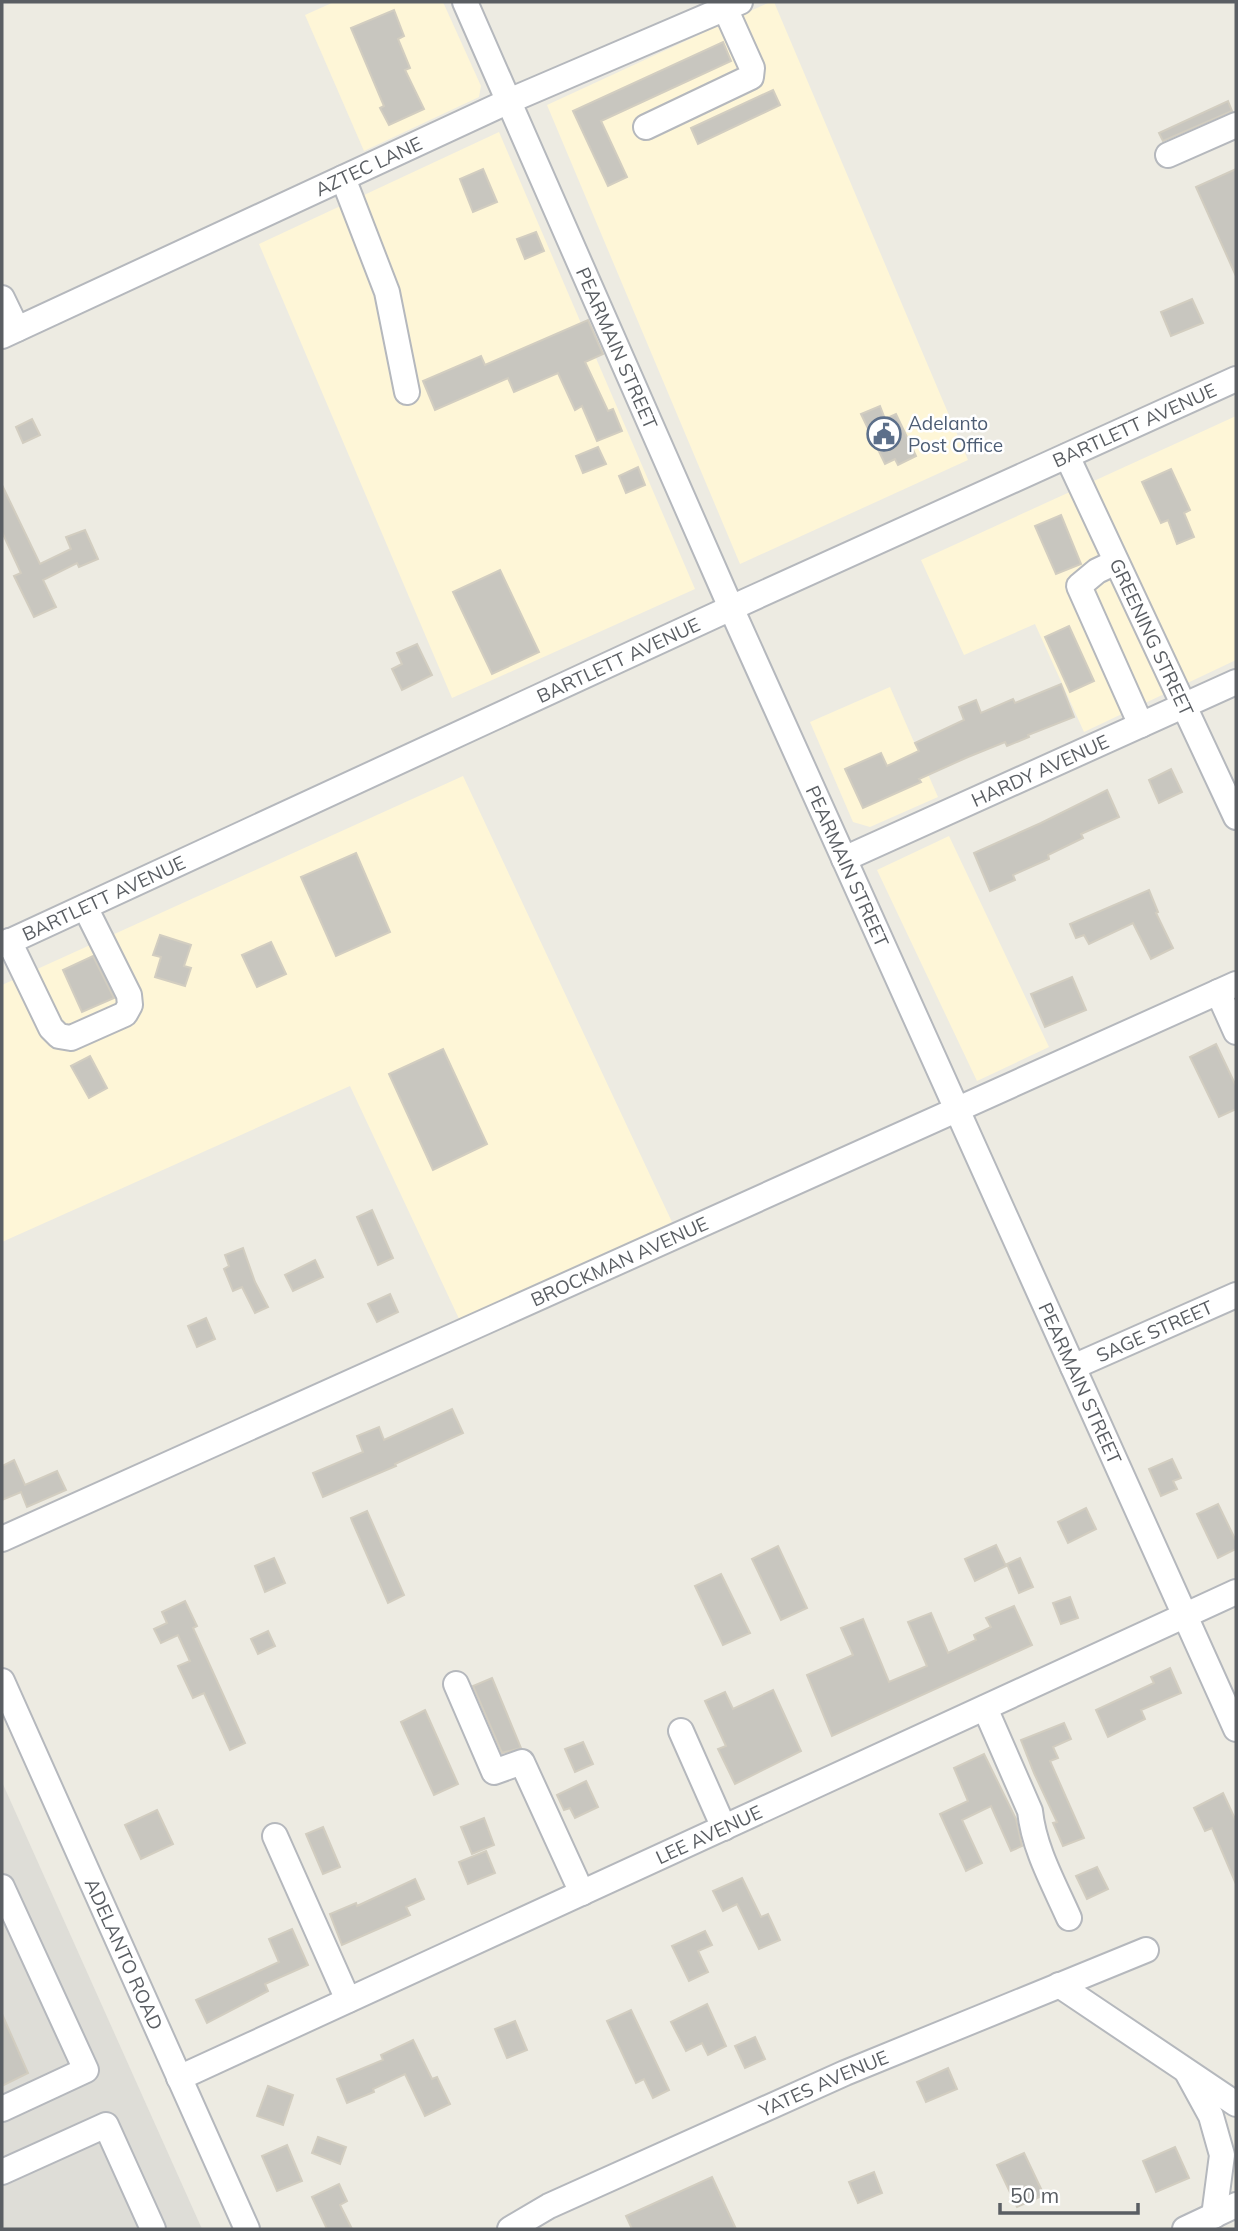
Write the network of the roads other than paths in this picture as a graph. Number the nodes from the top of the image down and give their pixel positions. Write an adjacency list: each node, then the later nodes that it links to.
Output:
1 (465, 2): 3 (street, PEARMAIN STREET)
2 (732, 5): 3 (street, AZTEC LANE); 5 (street)
3 (509, 101): 7 (street, AZTEC LANE); 14 (street, PEARMAIN STREET)
4 (1236, 125): 6 (street)
5 (646, 127)
6 (1168, 155)
7 (343, 178): 9 (street, AZTEC LANE); 11 (street)
8 (2, 298): 9 (street)
9 (9, 333)
10 (1236, 379): 12 (street, BARTLETT AVENUE)
11 (407, 392)
12 (1067, 456): 13 (street, GREENING STREET); 14 (street, BARTLETT AVENUE)
13 (1116, 562): 16 (street, GREENING STREET); 17 (street)
14 (731, 608): 19 (street, PEARMAIN STREET); 20 (street, BARTLETT AVENUE)
15 (1236, 682): 16 (street, HARDY AVENUE)
16 (1183, 706): 17 (street, HARDY AVENUE); 18 (street, GREENING STREET)
17 (1141, 725): 19 (street, HARDY AVENUE)
18 (1236, 817)
19 (844, 859): 24 (street, PEARMAIN STREET)
20 (85, 906): 21 (street, BARTLETT AVENUE); 21 (street)
21 (5, 943)
22 (1227, 988): 23 (street); 24 (street, BROCKMAN AVENUE)
23 (1236, 1032)
24 (957, 1109): 26 (street, PEARMAIN STREET); 27 (street, BROCKMAN AVENUE)
25 (1236, 1296): 26 (street, SAGE STREET)
26 (1073, 1367): 29 (street, PEARMAIN STREET)
27 (2, 1539)
28 (1236, 1592): 29 (street, LEE AVENUE)
29 (1185, 1616): 32 (street, LEE AVENUE); 33 (street, PEARMAIN STREET)
30 (2, 1681): 44 (street, ADELANTO ROAD)
31 (456, 1684): 38 (street)
32 (985, 1708): 35 (street, LEE AVENUE); 39 (street)
33 (1236, 1729)
34 (681, 1731): 35 (street)
35 (724, 1828): 38 (street, LEE AVENUE)
36 (275, 1836): 42 (street)
37 (2, 1887): 46 (street)
38 (582, 1893): 42 (street, LEE AVENUE)
39 (1069, 1918)
40 (1146, 1950): 41 (street, YATES AVENUE)
41 (1059, 1985): 43 (street); 51 (street, YATES AVENUE)
42 (348, 2000): 44 (street, LEE AVENUE)
43 (1186, 2071): 45 (street); 48 (street)
44 (179, 2078): 50 (street, ADELANTO ROAD)
45 (1236, 2104)
46 (2, 2109)
47 (2, 2172): 49 (street)
48 (1225, 2210): 52 (street)
49 (153, 2229)
50 (247, 2229)
51 (510, 2229)
52 (1185, 2229)

